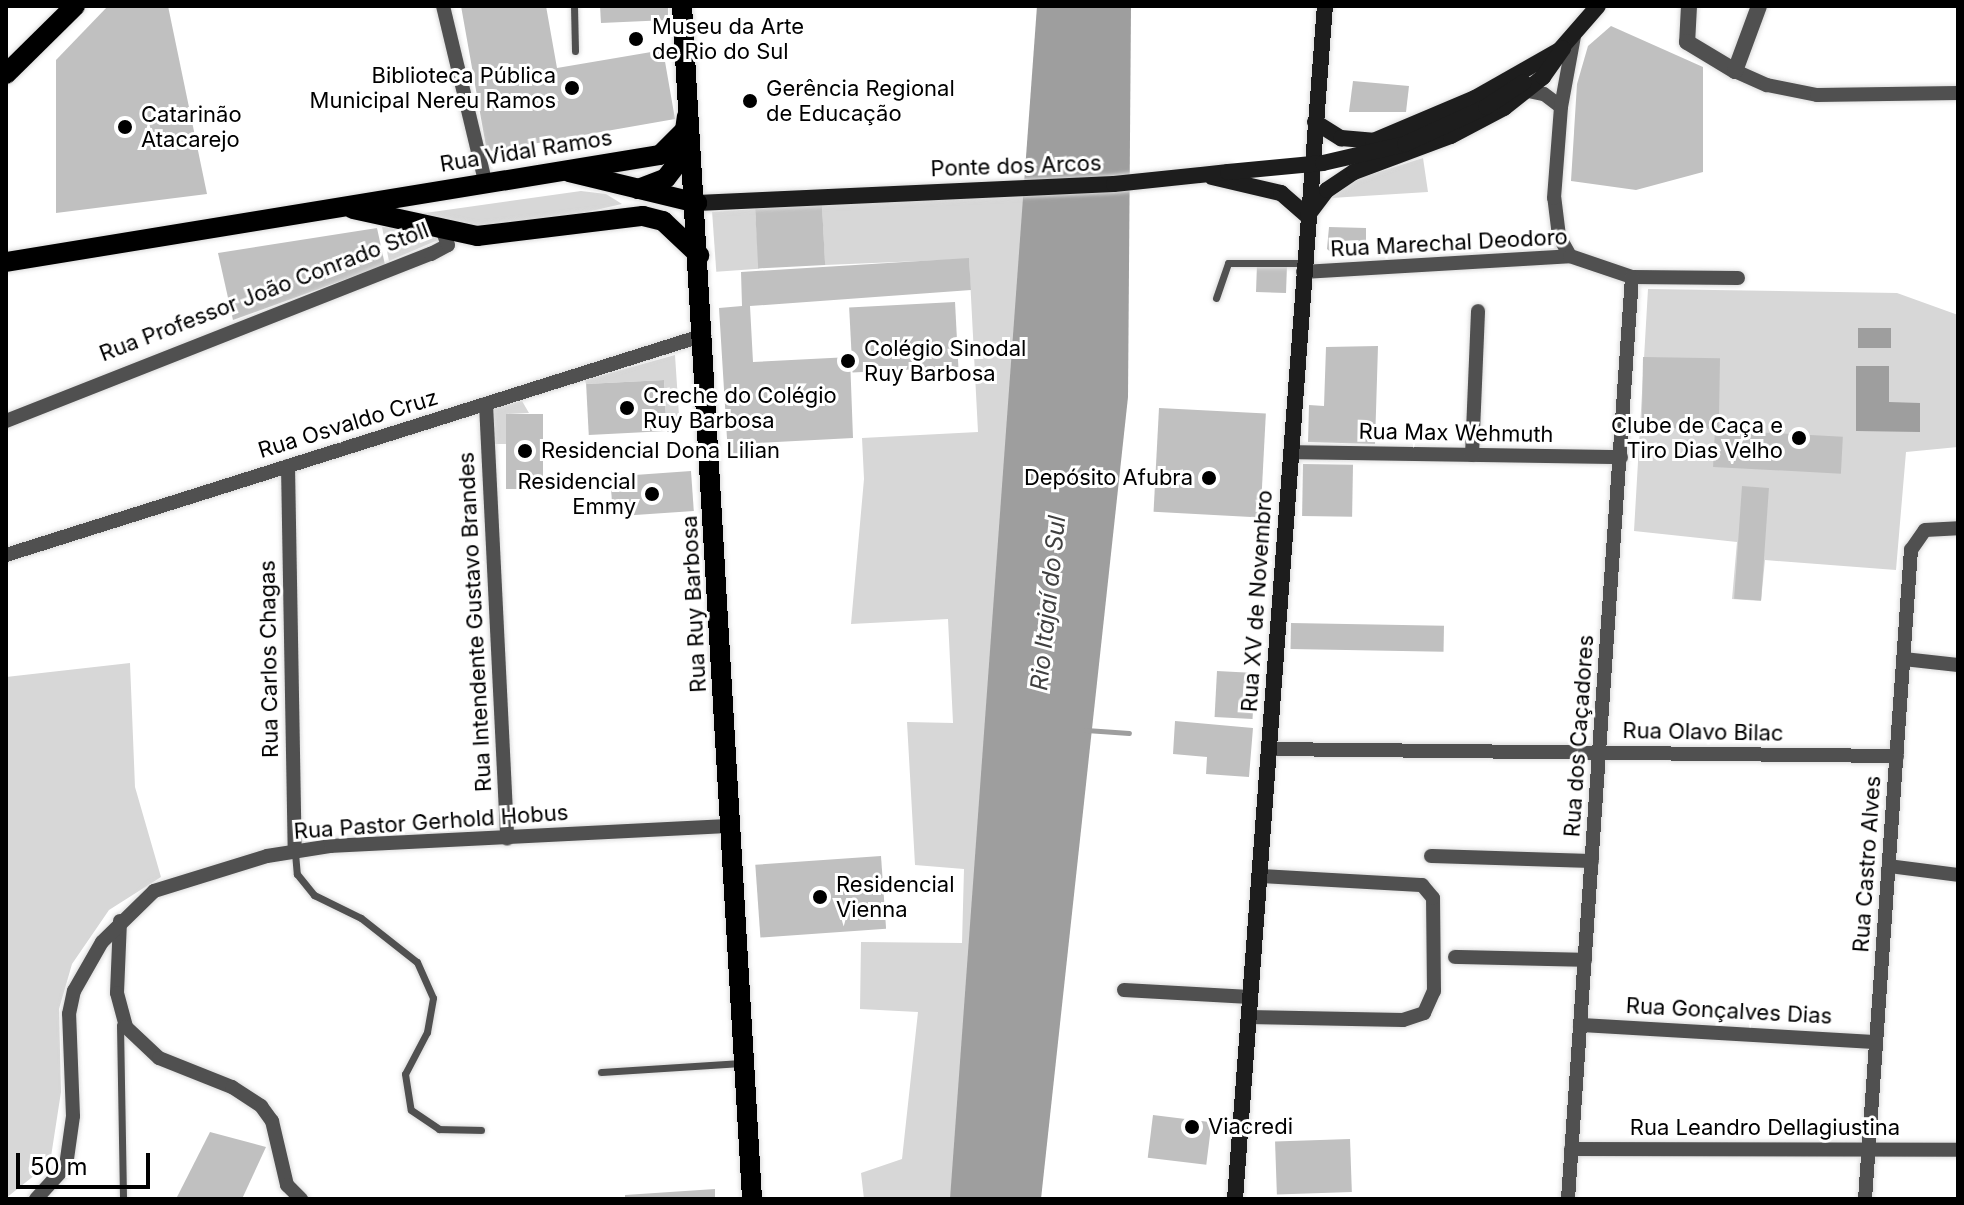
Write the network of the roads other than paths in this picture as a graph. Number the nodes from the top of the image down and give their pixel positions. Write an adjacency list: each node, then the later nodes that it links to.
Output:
1 (75, 6): 12 (main road)
2 (443, 6): 25 (street)
3 (574, 6): 10 (lane)
4 (682, 6): 15 (main road, Rua Ruy Barbosa)
5 (1325, 6): 17 (main road, Rua XV de Novembro)
6 (1598, 6): 9 (main road)
7 (1689, 6): 11 (street)
8 (1759, 6): 11 (street)
9 (1569, 42): 13 (main road); 16 (street); 18 (main road)
10 (575, 51)
11 (1735, 71): 14 (street)
12 (6, 74)
13 (1526, 86): 16 (street); 20 (main road); 24 (main road, Ponte dos Arcos, bridge)
14 (1958, 93)
15 (688, 105): 19 (main road); 27 (main road, Rua Ruy Barbosa)
16 (1561, 107): 32 (street)
17 (1315, 122): 21 (main road); 29 (main road, Rua XV de Novembro)
18 (1405, 129): 20 (main road); 21 (main road)
19 (685, 130): 22 (main road, Rua Vidal Ramos); 26 (main road)
20 (1451, 136): 23 (main road)
21 (1373, 141): 23 (main road)
22 (557, 169): 25 (main road, Rua Vidal Ramos); 26 (main road)
23 (1354, 172): 29 (main road)
24 (1199, 174): 27 (main road, Ponte dos Arcos); 29 (main road)
25 (485, 181): 28 (main road, Rua Vidal Ramos)
26 (638, 189): 27 (main road)
27 (697, 203): 31 (main road, Rua Ruy Barbosa)
28 (339, 206): 30 (main road, Rua Vidal Ramos); 33 (main road, Rua Vidal Ramos)
29 (1307, 216): 34 (main road, Rua XV de Novembro)
30 (442, 229): 31 (main road, Rua Professor João Conrado Stoll); 41 (street, Rua Professor João Conrado Stoll)
31 (699, 255): 39 (main road, Rua Ruy Barbosa)
32 (1570, 256): 34 (street, Rua Marechal Deodoro); 35 (street, Rua Marechal Deodoro)
33 (6, 262)
34 (1304, 268): 37 (lane); 42 (main road, Rua XV de Novembro)
35 (1632, 277): 36 (street, Rua Marechal Deodoro); 44 (street, Rua dos Caçadores)
36 (1738, 278)
37 (1216, 298)
38 (1478, 311): 43 (street)
39 (704, 335): 40 (street, Rua Osvaldo Cruz); 53 (main road, Rua Ruy Barbosa)
40 (486, 404): 45 (street, Rua Osvaldo Cruz); 54 (street, Rua Intendente Gustavo Brandes)
41 (6, 421)
42 (1290, 452): 43 (street, Rua Max Wehmuth); 50 (main road, Rua XV de Novembro)
43 (1472, 455): 44 (street, Rua Max Wehmuth)
44 (1621, 457): 51 (street, Rua dos Caçadores)
45 (288, 466): 47 (street, Rua Osvaldo Cruz); 55 (street, Rua Carlos Chagas)
46 (1958, 528): 48 (street, Rua Castro Alves)
47 (6, 555)
48 (1904, 659): 49 (street); 52 (street, Rua Castro Alves)
49 (1958, 665)
50 (1268, 749): 51 (street, Rua Olavo Bilac); 60 (main road, Rua XV de Novembro)
51 (1600, 752): 52 (street, Rua Olavo Bilac); 57 (street, Rua dos Caçadores)
52 (1897, 756): 58 (street, Rua Castro Alves)
53 (731, 826): 54 (street, Rua Pastor Gerhold Hobus); 70 (main road, Rua Ruy Barbosa)
54 (507, 838): 55 (street, Rua Pastor Gerhold Hobus)
55 (295, 851): 61 (street, Rua Pastor Gerhold Hobus); 72 (lane)
56 (1431, 856): 57 (street)
57 (1592, 861): 63 (street, Rua dos Caçadores)
58 (1889, 866): 59 (street); 69 (street, Rua Castro Alves)
59 (1958, 875)
60 (1259, 876): 65 (main road, Rua XV de Novembro); 67 (street)
61 (120, 921): 66 (street); 76 (street, Rua Pastor Gerhold Hobus)
62 (1455, 957): 63 (street)
63 (1585, 960): 68 (street, Rua dos Caçadores)
64 (1124, 990): 65 (street)
65 (1250, 997): 67 (main road, Rua XV de Novembro)
66 (120, 1010): 77 (lane); 78 (street)
67 (1248, 1017): 80 (main road, Rua XV de Novembro)
68 (1580, 1025): 69 (street, Rua Gonçalves Dias); 73 (street, Rua dos Caçadores)
69 (1876, 1042): 74 (street, Rua Castro Alves)
70 (744, 1063): 71 (lane); 79 (main road, Rua Ruy Barbosa)
71 (601, 1072)
72 (481, 1130)
73 (1571, 1149): 74 (street, Rua Leandro Dellagiustina); 81 (street, Rua dos Caçadores)
74 (1869, 1150): 75 (street, Rua Leandro Dellagiustina); 82 (street, Rua Castro Alves)
75 (1958, 1150)
76 (36, 1199)
77 (123, 1199)
78 (300, 1199)
79 (752, 1199)
80 (1235, 1199)
81 (1568, 1199)
82 (1865, 1199)

